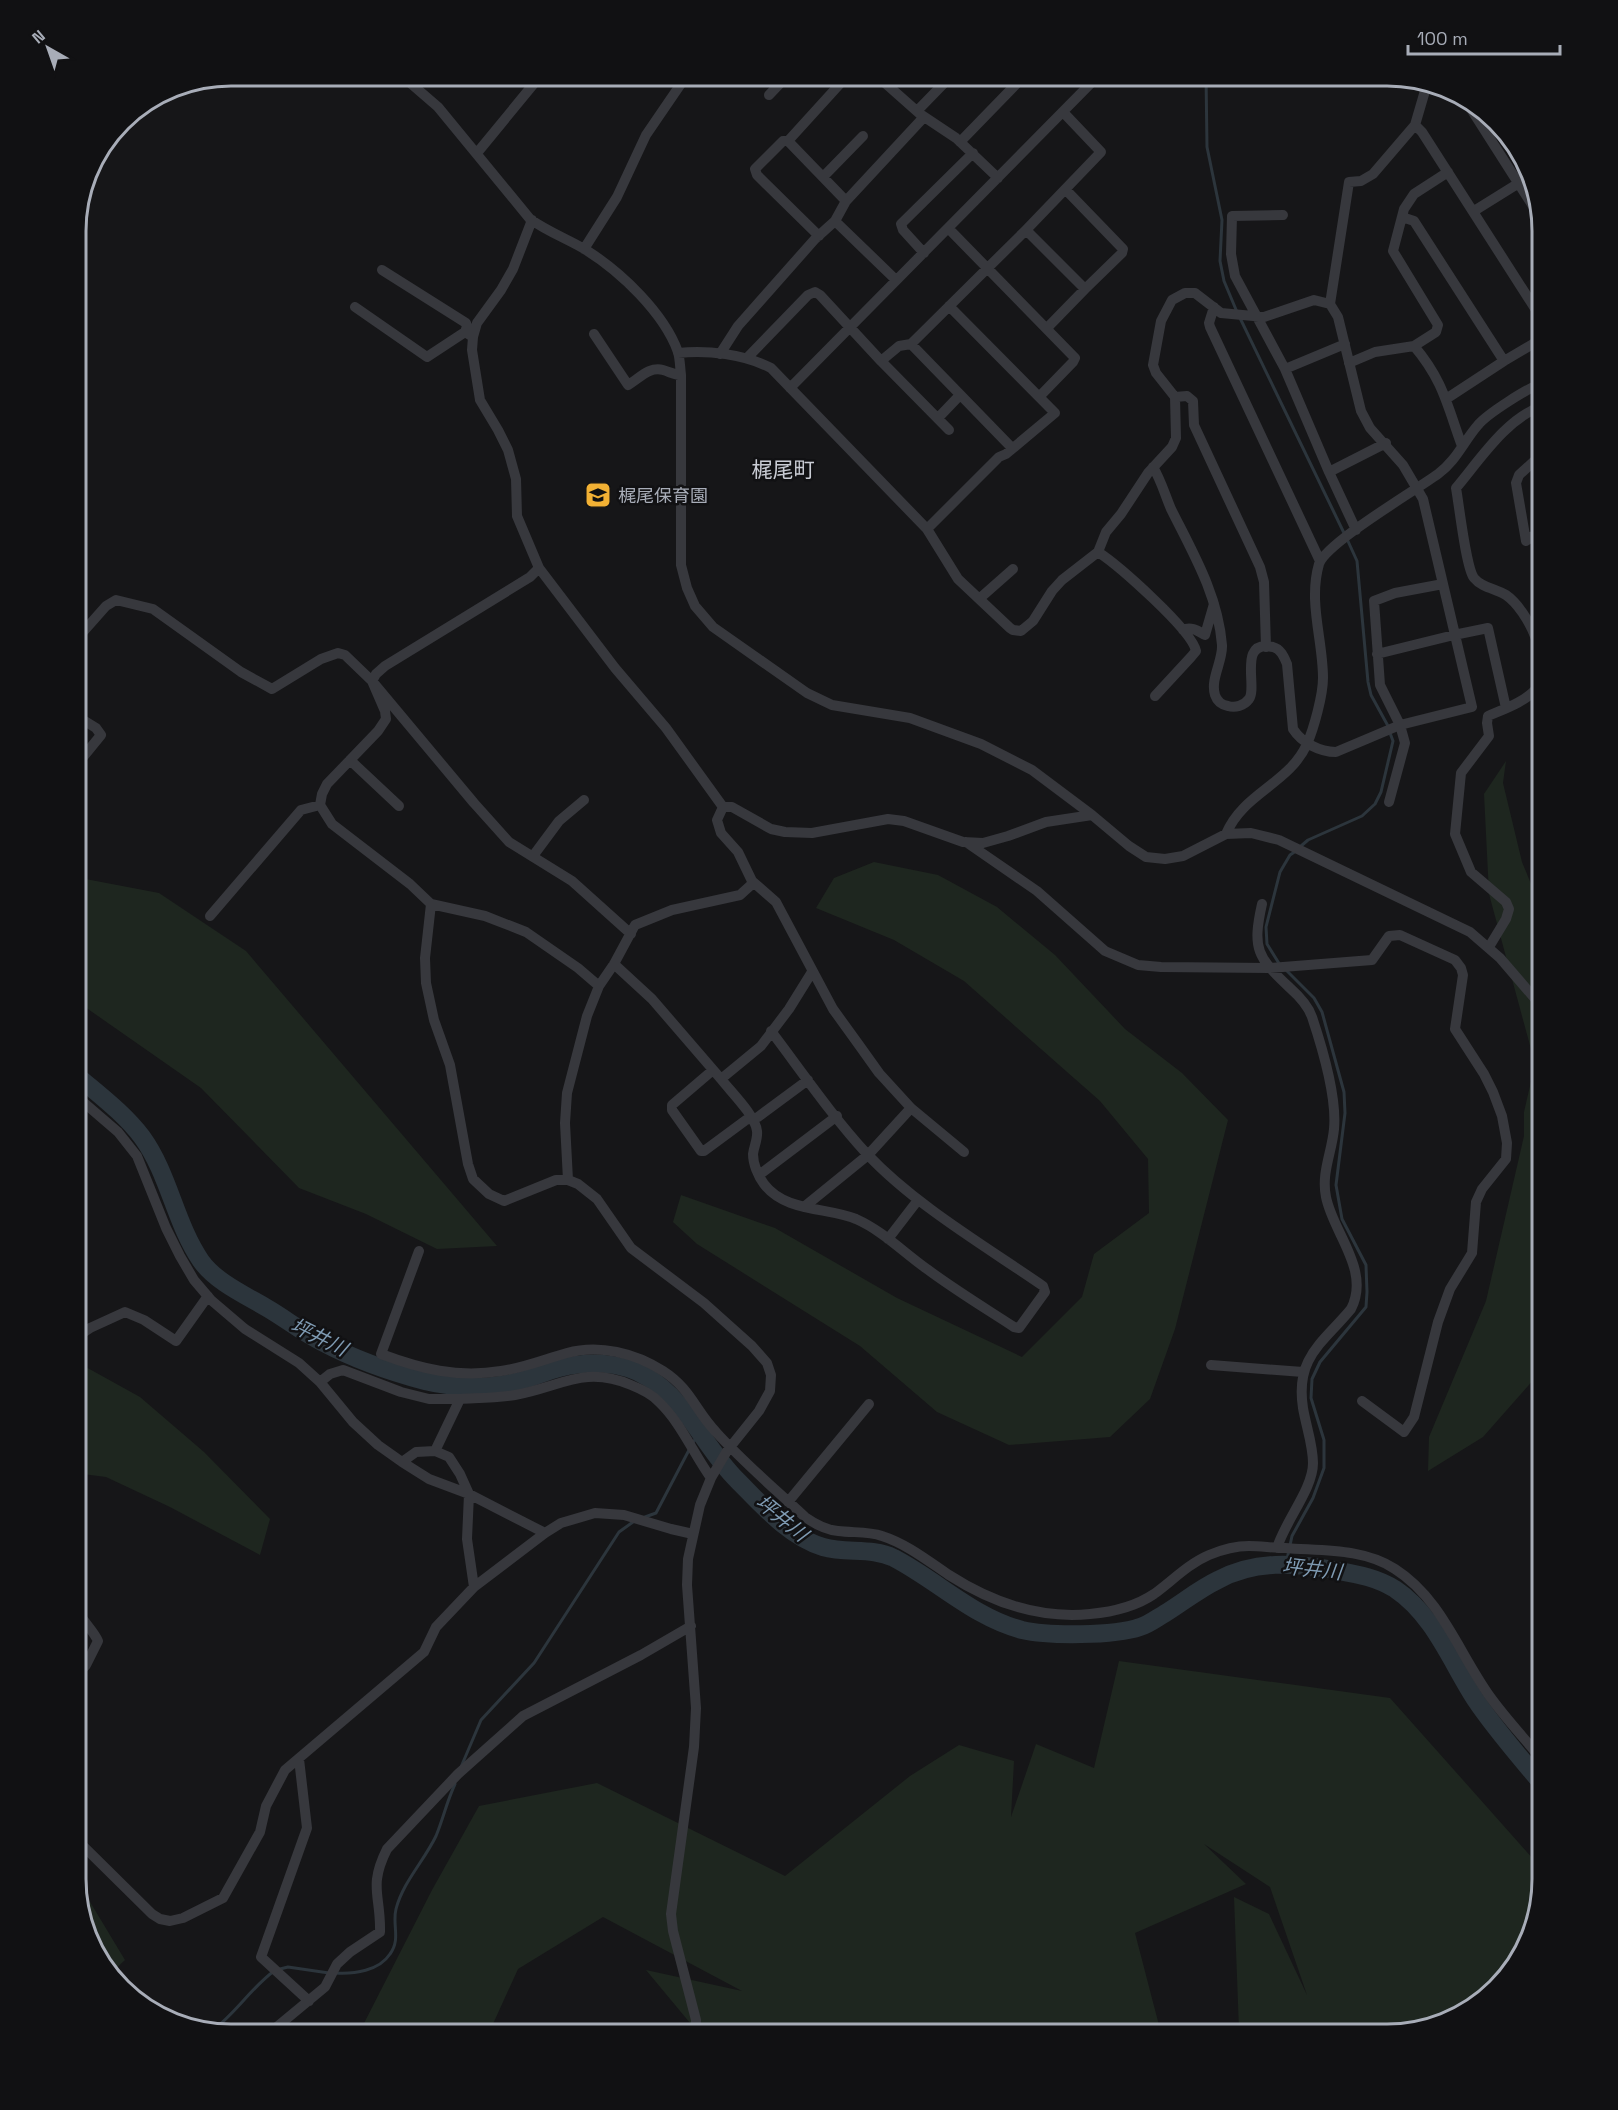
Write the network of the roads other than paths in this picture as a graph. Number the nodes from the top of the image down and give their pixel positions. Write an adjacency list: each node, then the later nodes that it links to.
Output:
1 (414, 86): 19 (street)
2 (532, 86): 19 (street)
3 (679, 86): 35 (street)
4 (778, 86): 11 (street)
5 (838, 86): 17 (street)
6 (889, 86): 13 (street)
7 (943, 86): 13 (street)
8 (1014, 86): 18 (street)
9 (1088, 86): 12 (street)
10 (1425, 90): 15 (street)
11 (769, 95)
12 (1063, 112): 23 (street); 25 (street)
13 (920, 114): 18 (street); 26 (street)
14 (1477, 117): 24 (street)
15 (1415, 125): 21 (street); 42 (street)
16 (862, 136): 22 (street)
17 (788, 141): 22 (street); 34 (street)
18 (960, 142): 20 (street)
19 (477, 153): 30 (street)
20 (973, 153): 23 (street); 36 (street)
21 (1448, 172): 27 (street); 29 (street)
22 (823, 177): 26 (street)
23 (998, 178): 32 (street)
24 (1523, 181): 27 (street)
25 (1066, 190): 33 (street); 40 (street)
26 (846, 201): 31 (street)
27 (1474, 211): 41 (street)
28 (1283, 215): 46 (street)
29 (1402, 217): 54 (street); 59 (street)
30 (532, 220): 35 (street); 50 (street)
31 (835, 221): 34 (street); 39 (street)
32 (948, 228): 36 (street); 37 (street)
33 (1026, 230): 37 (street); 40 (street)
34 (819, 236): 56 (street)
35 (584, 249): 55 (street)
36 (924, 253): 39 (street)
37 (988, 268): 43 (street); 48 (street)
38 (382, 270): 50 (street)
39 (896, 280): 47 (street)
40 (1085, 289): 48 (street)
41 (1532, 303)
42 (1330, 304): 46 (street); 52 (street)
43 (949, 306): 51 (street); 66 (street)
44 (355, 307): 50 (street)
45 (1214, 307): 46 (street); 67 (street); 83 (street)
46 (1255, 315): 61 (street)
47 (850, 327): 57 (street); 58 (street); 63 (street)
48 (1047, 328): 66 (street)
49 (594, 334): 62 (street)
50 (469, 335): 84 (street)
51 (911, 344): 58 (street); 65 (street)
52 (1345, 344): 60 (street); 61 (street)
53 (1532, 344): 59 (street)
54 (1414, 346): 60 (street); 68 (street)
55 (678, 353): 56 (street); 62 (street)
56 (720, 354): 57 (street)
57 (747, 358): 63 (street)
58 (881, 361): 70 (street)
59 (1504, 361): 68 (street)
60 (1349, 363): 72 (street)
61 (1285, 369): 77 (street)
62 (681, 375): 109 (street)
63 (790, 388): 79 (street)
64 (1532, 388): 73 (street)
65 (960, 395): 70 (street); 74 (street)
66 (1039, 396): 74 (street)
67 (1175, 397): 76 (street); 93 (street)
68 (1446, 399): 73 (street)
69 (1532, 412): 91 (street)
70 (938, 418): 71 (street)
71 (949, 430)
72 (1386, 443): 77 (street); 78 (street)
73 (1462, 446): 78 (street)
74 (1012, 448): 79 (street)
75 (1532, 463): 81 (street)
76 (1153, 467): 82 (street); 88 (street)
77 (1329, 472): 80 (street)
78 (1418, 487): 80 (street); 86 (street)
79 (927, 529): 87 (street)
80 (1356, 530): 83 (street)
81 (1532, 537)
82 (1098, 552): 87 (street); 90 (street)
83 (1320, 561): 101 (street)
84 (539, 568): 95 (street); 108 (street)
85 (1013, 569): 87 (street)
86 (1443, 584): 92 (street); 94 (street)
87 (979, 599)
88 (1215, 601): 90 (street); 93 (street)
89 (86, 629): 95 (street)
90 (1183, 630): 97 (street)
91 (1532, 630)
92 (1454, 635): 94 (street); 98 (street); 100 (street)
93 (1266, 646): 101 (street)
94 (1377, 654): 100 (street)
95 (372, 681): 103 (street); 112 (street)
96 (1532, 692): 98 (street)
97 (1155, 696)
98 (1506, 708): 118 (street)
99 (86, 722): 102 (street)
100 (1393, 728): 101 (street); 105 (street)
101 (1307, 743): 110 (street)
102 (86, 753)
103 (350, 760): 106 (street); 107 (street)
104 (584, 800): 112 (street)
105 (1389, 802)
106 (320, 805): 114 (street); 116 (street)
107 (399, 806)
108 (723, 807): 111 (street); 113 (street)
109 (1092, 815): 110 (street); 111 (street)
110 (1226, 834): 118 (street)
111 (966, 842): 120 (street)
112 (533, 856): 117 (street)
113 (752, 880): 117 (street); 121 (street)
114 (431, 904): 122 (street); 135 (street)
115 (1262, 904): 120 (street)
116 (210, 916)
117 (632, 934): 119 (street)
118 (1489, 947): 123 (street)
119 (615, 964): 122 (street); 125 (street)
120 (1272, 968): 143 (street); 146 (street)
121 (812, 972): 124 (street); 129 (street)
122 (599, 986): 135 (street)
123 (1532, 996)
124 (771, 1030): 126 (street); 127 (street)
125 (713, 1070): 126 (street); 131 (street)
126 (721, 1079): 131 (street)
127 (808, 1080): 130 (street); 131 (street)
128 (86, 1104): 140 (street)
129 (911, 1108): 132 (street); 133 (street)
130 (837, 1116): 133 (street); 134 (street)
131 (752, 1118): 134 (street)
132 (964, 1152)
133 (868, 1155): 136 (street); 137 (street)
134 (759, 1175): 137 (street)
135 (568, 1180): 148 (street)
136 (918, 1200): 138 (street); 138 (street)
137 (804, 1207): 138 (street)
138 (888, 1239)
139 (419, 1251): 148 (street)
140 (208, 1296): 141 (street); 144 (street)
141 (86, 1331)
142 (1211, 1365): 143 (street)
143 (1303, 1372): 156 (street)
144 (320, 1383): 145 (street); 150 (street)
145 (459, 1399): 149 (street); 151 (street)
146 (1362, 1401)
147 (869, 1404): 153 (street)
148 (729, 1449): 151 (street); 153 (street)
149 (435, 1451): 150 (street); 152 (street)
150 (402, 1462): 152 (street)
151 (713, 1475): 155 (street)
152 (469, 1494): 154 (street); 157 (street)
153 (788, 1502): 156 (street)
154 (545, 1533): 155 (street); 157 (street)
155 (693, 1534): 159 (street)
156 (1280, 1548): 161 (street)
157 (474, 1587): 162 (street)
158 (86, 1625): 160 (street)
159 (691, 1626): 164 (street); 166 (street)
160 (86, 1665)
161 (1532, 1747)
162 (300, 1759): 163 (street); 164 (street)
163 (86, 1849)
164 (309, 2001): 165 (street)
165 (281, 2024)
166 (696, 2024)

